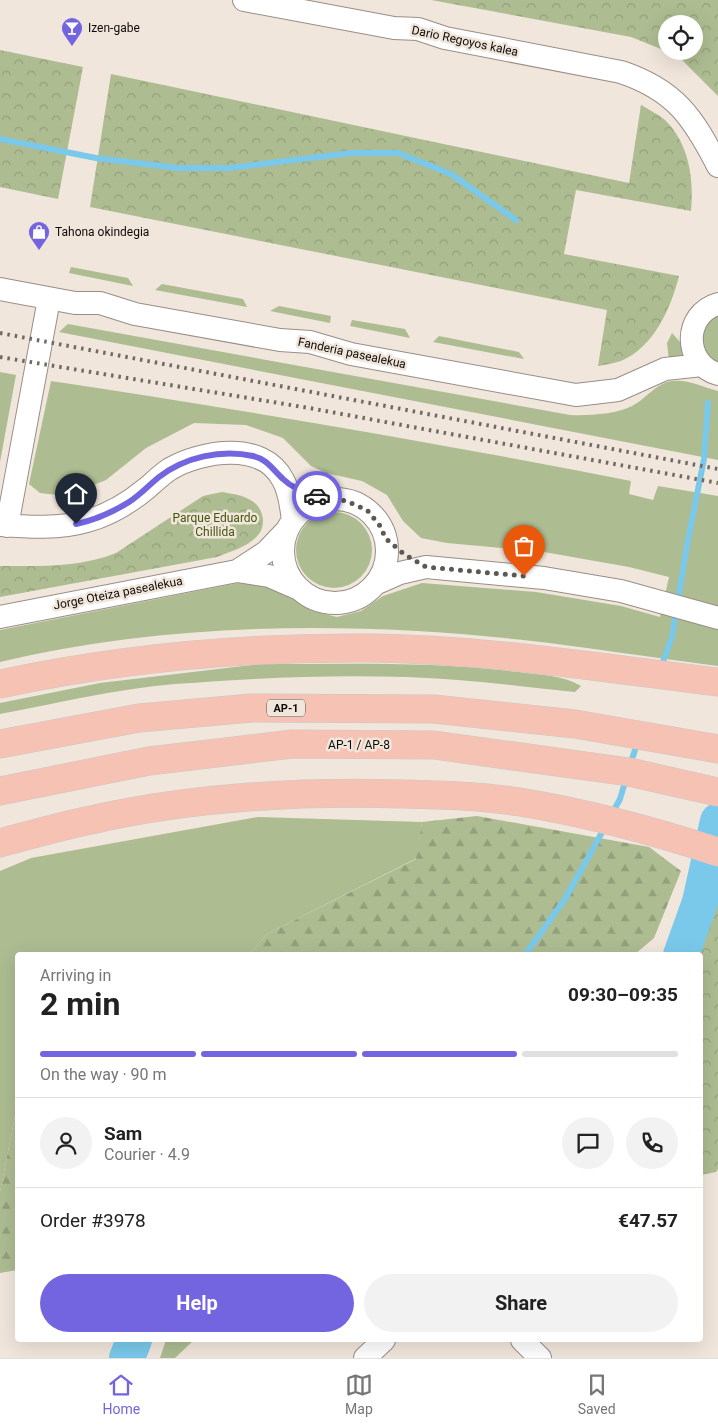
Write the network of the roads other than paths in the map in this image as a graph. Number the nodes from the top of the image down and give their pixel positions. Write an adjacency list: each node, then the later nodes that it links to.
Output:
1 (244, 0): 2 (street, Dario Regoyos kalea)
2 (718, 166)
3 (0, 289): 4 (street, Fanderia pasealekua)
4 (49, 299): 6 (street, Fanderia pasealekua); 9 (street)
5 (718, 304): 6 (street)
6 (710, 370)
7 (283, 479): 8 (street); 9 (street); 10 (street)
8 (335, 499): 10 (street); 11 (street)
9 (3, 525)
10 (290, 525): 13 (street, Jorge Oteiza pasealekua); 15 (street)
11 (385, 538): 12 (street); 14 (street)
12 (426, 567): 14 (street); 17 (street)
13 (237, 571): 15 (street, Jorge Oteiza pasealekua); 16 (street, Jorge Oteiza pasealekua)
14 (375, 584): 15 (street)
15 (300, 590)
16 (0, 616)
17 (718, 618)
18 (718, 682): 19 (highway)
19 (0, 684)
20 (0, 744): 21 (highway, AP-1)
21 (718, 749)
22 (0, 791): 23 (highway, AP-1 / AP-8)
23 (718, 792)
24 (0, 843): 25 (highway)
25 (718, 852)
26 (382, 1342): 28 (street)
27 (524, 1342): 29 (street)
28 (365, 1358)
29 (540, 1358)

